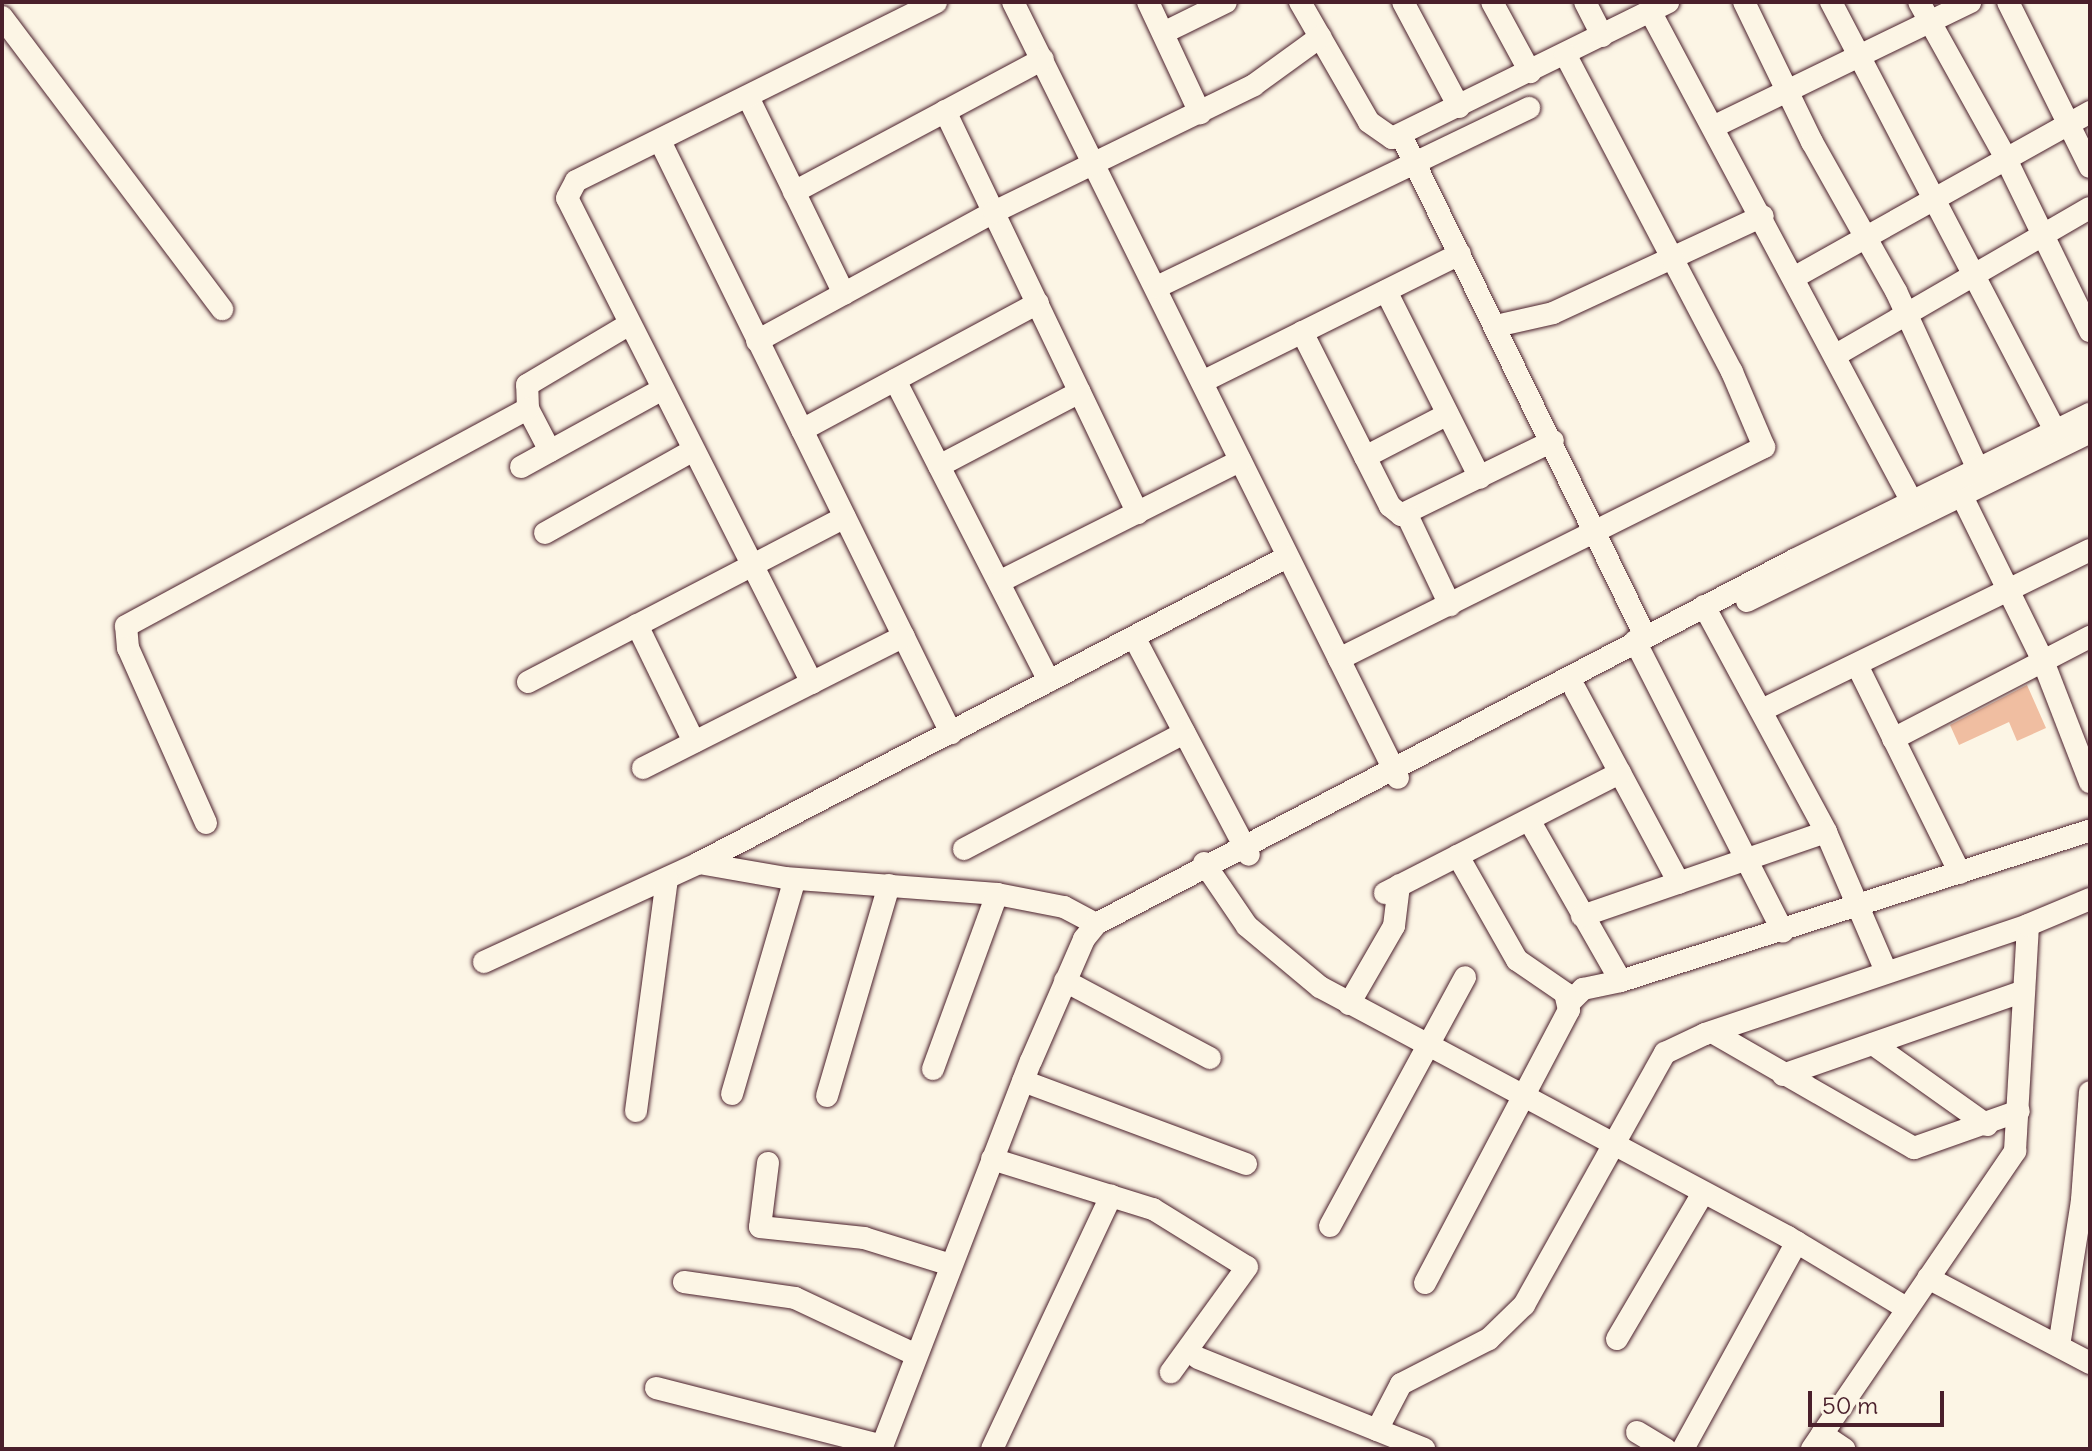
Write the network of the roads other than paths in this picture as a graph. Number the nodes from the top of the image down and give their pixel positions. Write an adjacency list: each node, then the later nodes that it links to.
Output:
1 (936, 2): 24 (street)
2 (1013, 2): 21 (street)
3 (1148, 2): 16 (street)
4 (1300, 2): 18 (street)
5 (1403, 2): 25 (street)
6 (1492, 2): 22 (street)
7 (1585, 2): 17 (street)
8 (1744, 2): 23 (street)
9 (1831, 2): 20 (street)
10 (1970, 2): 14 (street)
11 (2008, 2): 30 (street)
12 (1215, 4): 16 (street)
13 (1659, 7): 17 (street); 31 (street)
14 (1923, 12): 20 (street); 34 (street)
15 (2, 17): 53 (street)
16 (1163, 33): 29 (street)
17 (1602, 36): 19 (street)
18 (1320, 37): 29 (street); 32 (street)
19 (1565, 54): 22 (street); 46 (street)
20 (1857, 57): 23 (street); 39 (street)
21 (1043, 59): 27 (street); 35 (street)
22 (1530, 72): 25 (street)
23 (1786, 91): 31 (street); 44 (street)
24 (748, 97): 33 (street); 38 (street)
25 (1459, 107): 32 (street)
26 (1529, 108): 36 (street)
27 (945, 111): 38 (street); 41 (street)
28 (2090, 112): 30 (street)
29 (1200, 113): 35 (street)
30 (2067, 122): 34 (street); 37 (street)
31 (1713, 127): 42 (street)
32 (1401, 135): 36 (street)
33 (660, 141): 55 (street); 59 (street)
34 (2004, 155): 39 (street); 43 (street)
35 (1095, 161): 41 (street); 49 (street)
36 (1414, 162): 45 (street); 49 (street)
37 (2090, 167)
38 (794, 192): 51 (street)
39 (1933, 197): 44 (street); 47 (street)
40 (2090, 208): 43 (street)
41 (994, 212): 51 (street); 52 (street)
42 (1763, 216): 46 (street); 48 (street)
43 (2044, 234): 47 (street); 57 (street)
44 (1866, 235): 48 (street); 54 (street)
45 (1460, 254): 50 (street); 56 (street)
46 (1671, 260): 56 (street); 85 (street)
47 (1975, 274): 54 (street); 70 (street)
48 (1795, 277): 60 (street)
49 (1157, 287): 62 (street)
50 (1386, 291): 58 (street); 66 (street)
51 (844, 294): 59 (street)
52 (1038, 303): 61 (street); 64 (street)
53 (222, 309)
54 (1907, 313): 60 (street); 78 (street)
55 (628, 325): 63 (street); 65 (street)
56 (1496, 326): 71 (street)
57 (2090, 331)
58 (1302, 332): 62 (street); 74 (street)
59 (757, 341): 68 (street)
60 (1836, 355): 81 (street)
61 (895, 380): 68 (street); 76 (street)
62 (1202, 382): 75 (street)
63 (661, 390): 72 (street); 73 (street)
64 (1080, 392): 76 (street); 82 (street)
65 (528, 409): 72 (street); 116 (street)
66 (1448, 414): 74 (street); 79 (street)
67 (2090, 414): 70 (street)
68 (802, 430): 84 (street)
69 (2090, 432): 70 (street)
70 (2059, 438): 78 (street); 80 (street)
71 (1553, 441): 79 (street); 85 (street)
72 (550, 451): 77 (street)
73 (692, 451): 86 (street); 89 (street)
74 (1365, 457): 83 (street)
75 (1240, 461): 82 (street); 88 (street)
76 (939, 466): 90 (street)
77 (521, 467)
78 (1978, 469): 80 (street)
79 (1480, 478): 83 (street)
80 (1958, 488): 81 (street); 91 (street)
81 (1915, 509): 93 (street)
82 (1138, 513): 90 (street)
83 (1407, 515): 92 (street)
84 (845, 517): 89 (street); 95 (street)
85 (1595, 531): 92 (street); 98 (street)
86 (545, 533)
87 (2090, 550): 91 (street)
88 (1287, 557): 96 (street); 99 (street)
89 (751, 566): 94 (street); 104 (street)
90 (999, 582): 102 (street)
91 (2009, 591): 100 (street); 101 (street)
92 (1450, 605): 99 (street)
93 (1708, 613): 98 (street); 106 (street)
94 (637, 625): 103 (street); 110 (street)
95 (904, 636): 104 (street); 107 (street)
96 (1134, 637): 102 (street); 108 (street)
97 (2090, 637): 100 (street)
98 (1641, 644): 105 (street); 112 (street); 122 (street)
99 (1339, 659): 112 (street)
100 (2043, 661): 109 (street); 114 (street)
101 (1857, 665): 106 (street); 109 (street)
102 (1049, 681): 107 (street)
103 (528, 682)
104 (812, 683): 110 (street)
105 (1575, 689): 112 (street); 113 (street)
106 (1762, 710): 118 (street)
107 (951, 733): 123 (street)
108 (1184, 733): 119 (street); 120 (street)
109 (1893, 739): 125 (street)
110 (694, 742): 111 (street)
111 (643, 768)
112 (1396, 773): 120 (street)
113 (1620, 773): 115 (street); 128 (street)
114 (2090, 782)
115 (1529, 820): 121 (street); 133 (street)
116 (206, 823)
117 (2090, 830): 125 (street)
118 (1826, 832): 122 (street); 132 (street)
119 (964, 849)
120 (1246, 849): 124 (street)
121 (1458, 856): 144 (street); 145 (street)
122 (1750, 858): 128 (street); 136 (street)
123 (699, 863): 126 (street); 127 (street)
124 (1207, 869): 134 (street); 137 (street); 145 (street)
125 (1960, 873): 132 (street)
126 (667, 879): 138 (street); 158 (street)
127 (795, 879): 129 (street); 154 (street)
128 (1679, 883): 133 (street)
129 (889, 885): 130 (street); 155 (street)
130 (997, 894): 134 (street); 150 (street)
131 (2090, 899): 135 (street)
132 (1862, 906): 136 (street); 139 (street)
133 (1582, 916): 142 (street)
134 (1096, 924): 137 (street)
135 (2028, 925): 139 (street); 143 (street)
136 (1783, 931): 142 (street)
137 (1081, 946): 141 (street)
138 (484, 962)
139 (1886, 971): 146 (street)
140 (1465, 977): 148 (street)
141 (1065, 981): 149 (street); 152 (street)
142 (1621, 981): 144 (street)
143 (2024, 991): 147 (street); 159 (street)
144 (1569, 1003): 156 (street)
145 (1349, 1004): 148 (street)
146 (1712, 1032): 151 (street); 161 (street)
147 (1873, 1044): 151 (street); 160 (street)
148 (1427, 1047): 156 (street); 168 (street)
149 (1210, 1058)
150 (933, 1069)
151 (1783, 1075): 160 (street)
152 (1023, 1081): 162 (street); 164 (street)
153 (2090, 1092): 157 (street)
154 (732, 1094)
155 (827, 1096)
156 (1524, 1097): 161 (street); 173 (street)
157 (2090, 1108): 167 (street)
158 (636, 1111)
159 (2019, 1111): 160 (street); 171 (street)
160 (1987, 1125)
161 (1612, 1142): 165 (street); 183 (street)
162 (992, 1159): 166 (street); 170 (street)
163 (768, 1163): 170 (street)
164 (1246, 1164)
165 (1703, 1193): 169 (street); 176 (street)
166 (1111, 1196): 181 (street); 187 (street)
167 (2086, 1202): 174 (street)
168 (1330, 1226)
169 (1797, 1242): 175 (street); 190 (street)
170 (951, 1265): 178 (street)
171 (1928, 1278): 175 (street); 177 (street)
172 (684, 1282): 178 (street)
173 (1425, 1283)
174 (2080, 1291): 177 (street)
175 (1906, 1308): 185 (street)
176 (1617, 1339)
177 (2059, 1346): 180 (street)
178 (916, 1355): 186 (street)
179 (1198, 1358): 183 (street)
180 (2090, 1363)
181 (1171, 1372)
182 (656, 1388): 186 (street)
183 (1377, 1430): 188 (street)
184 (1637, 1432): 189 (street)
185 (1817, 1442): 191 (street)
186 (882, 1447)
187 (992, 1449)
188 (1424, 1449)
189 (1665, 1449)
190 (1683, 1449)
191 (1844, 1449)

